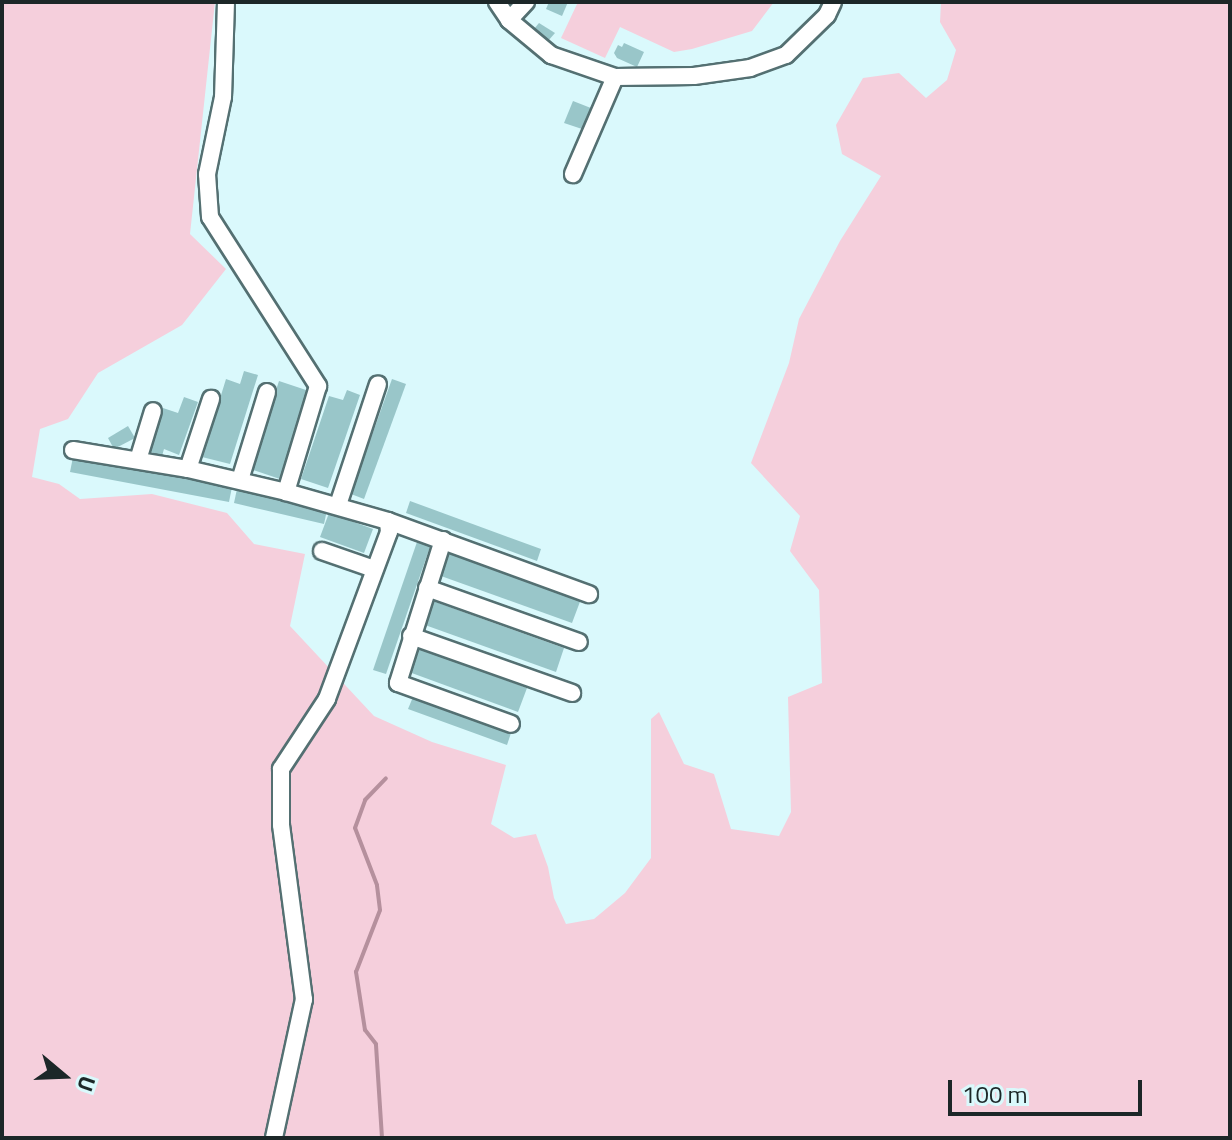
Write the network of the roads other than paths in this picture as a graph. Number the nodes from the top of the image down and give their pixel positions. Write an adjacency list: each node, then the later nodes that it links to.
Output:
1 (226, 2): 16 (street)
2 (497, 2): 5 (street)
3 (526, 2): 5 (street)
4 (833, 2): 6 (street)
5 (509, 20): 6 (street)
6 (615, 77): 7 (street)
7 (573, 174)
8 (378, 384): 17 (street)
9 (267, 392): 15 (street)
10 (211, 399): 14 (street)
11 (153, 411): 13 (street)
12 (73, 450): 13 (street)
13 (138, 460): 14 (street)
14 (188, 469): 15 (street)
15 (240, 480): 16 (street)
16 (286, 492): 17 (street)
17 (338, 505): 18 (street)
18 (388, 521): 19 (street); 21 (street)
19 (443, 540): 22 (street); 23 (street)
20 (322, 551): 21 (street)
21 (374, 569): 28 (street)
22 (427, 588): 24 (street); 25 (street)
23 (589, 594)
24 (411, 636): 26 (street); 27 (street)
25 (579, 642)
26 (572, 693)
27 (511, 724)
28 (274, 1138)

